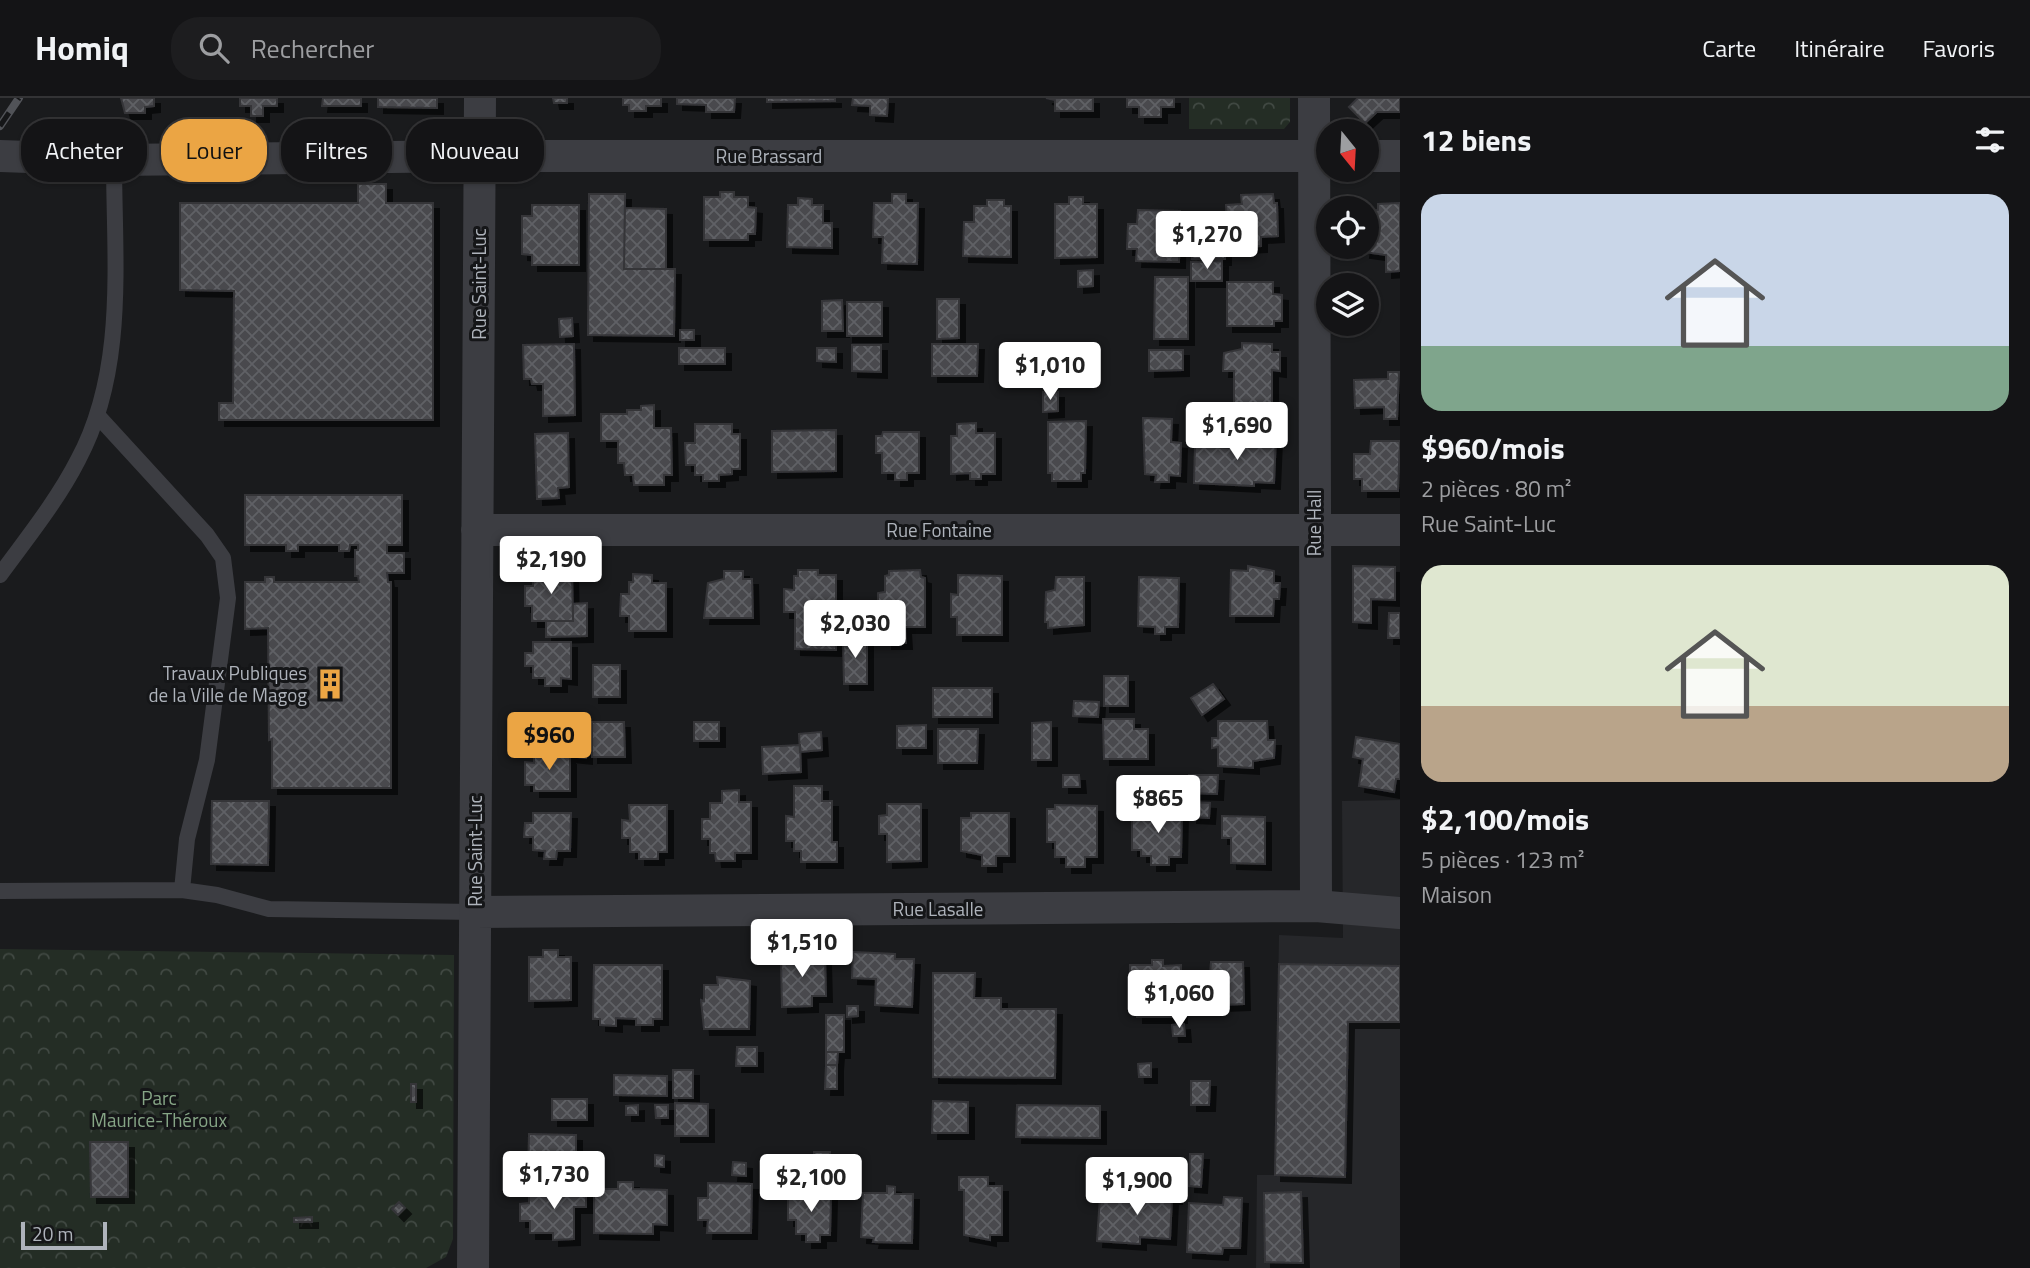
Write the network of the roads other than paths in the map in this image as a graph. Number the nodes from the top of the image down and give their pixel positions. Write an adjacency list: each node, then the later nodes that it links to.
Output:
1 (480, 98): 3 (street, Rue Saint-Luc)
2 (1314, 98): 4 (street, Rue Hall)
3 (480, 119)
4 (1317, 119)
5 (0, 156): 10 (street, Rue Brassard)
6 (544, 156): 7 (street, Rue Brassard)
7 (1316, 156)
8 (1379, 156): 9 (street)
9 (1400, 156)
10 (21, 157)
11 (406, 157): 12 (street, Rue Brassard)
12 (147, 160)
13 (114, 182): 16 (lane)
14 (480, 182): 17 (street, Rue Saint-Luc)
15 (1321, 182): 18 (street, Rue Hall)
16 (97, 415): 20 (lane); 21 (lane)
17 (477, 530): 18 (street, Rue Fontaine); 24 (street, Rue Saint-Luc)
18 (1314, 530): 19 (street, Rue Fontaine); 23 (street, Rue Hall)
19 (1400, 530)
20 (0, 575)
21 (182, 890): 22 (lane); 24 (lane)
22 (0, 891)
23 (1316, 906): 24 (street, Rue Lasalle); 25 (street, Rue Lasalle)
24 (475, 912): 26 (street, Rue Saint-Luc)
25 (1400, 913)
26 (473, 1268)

